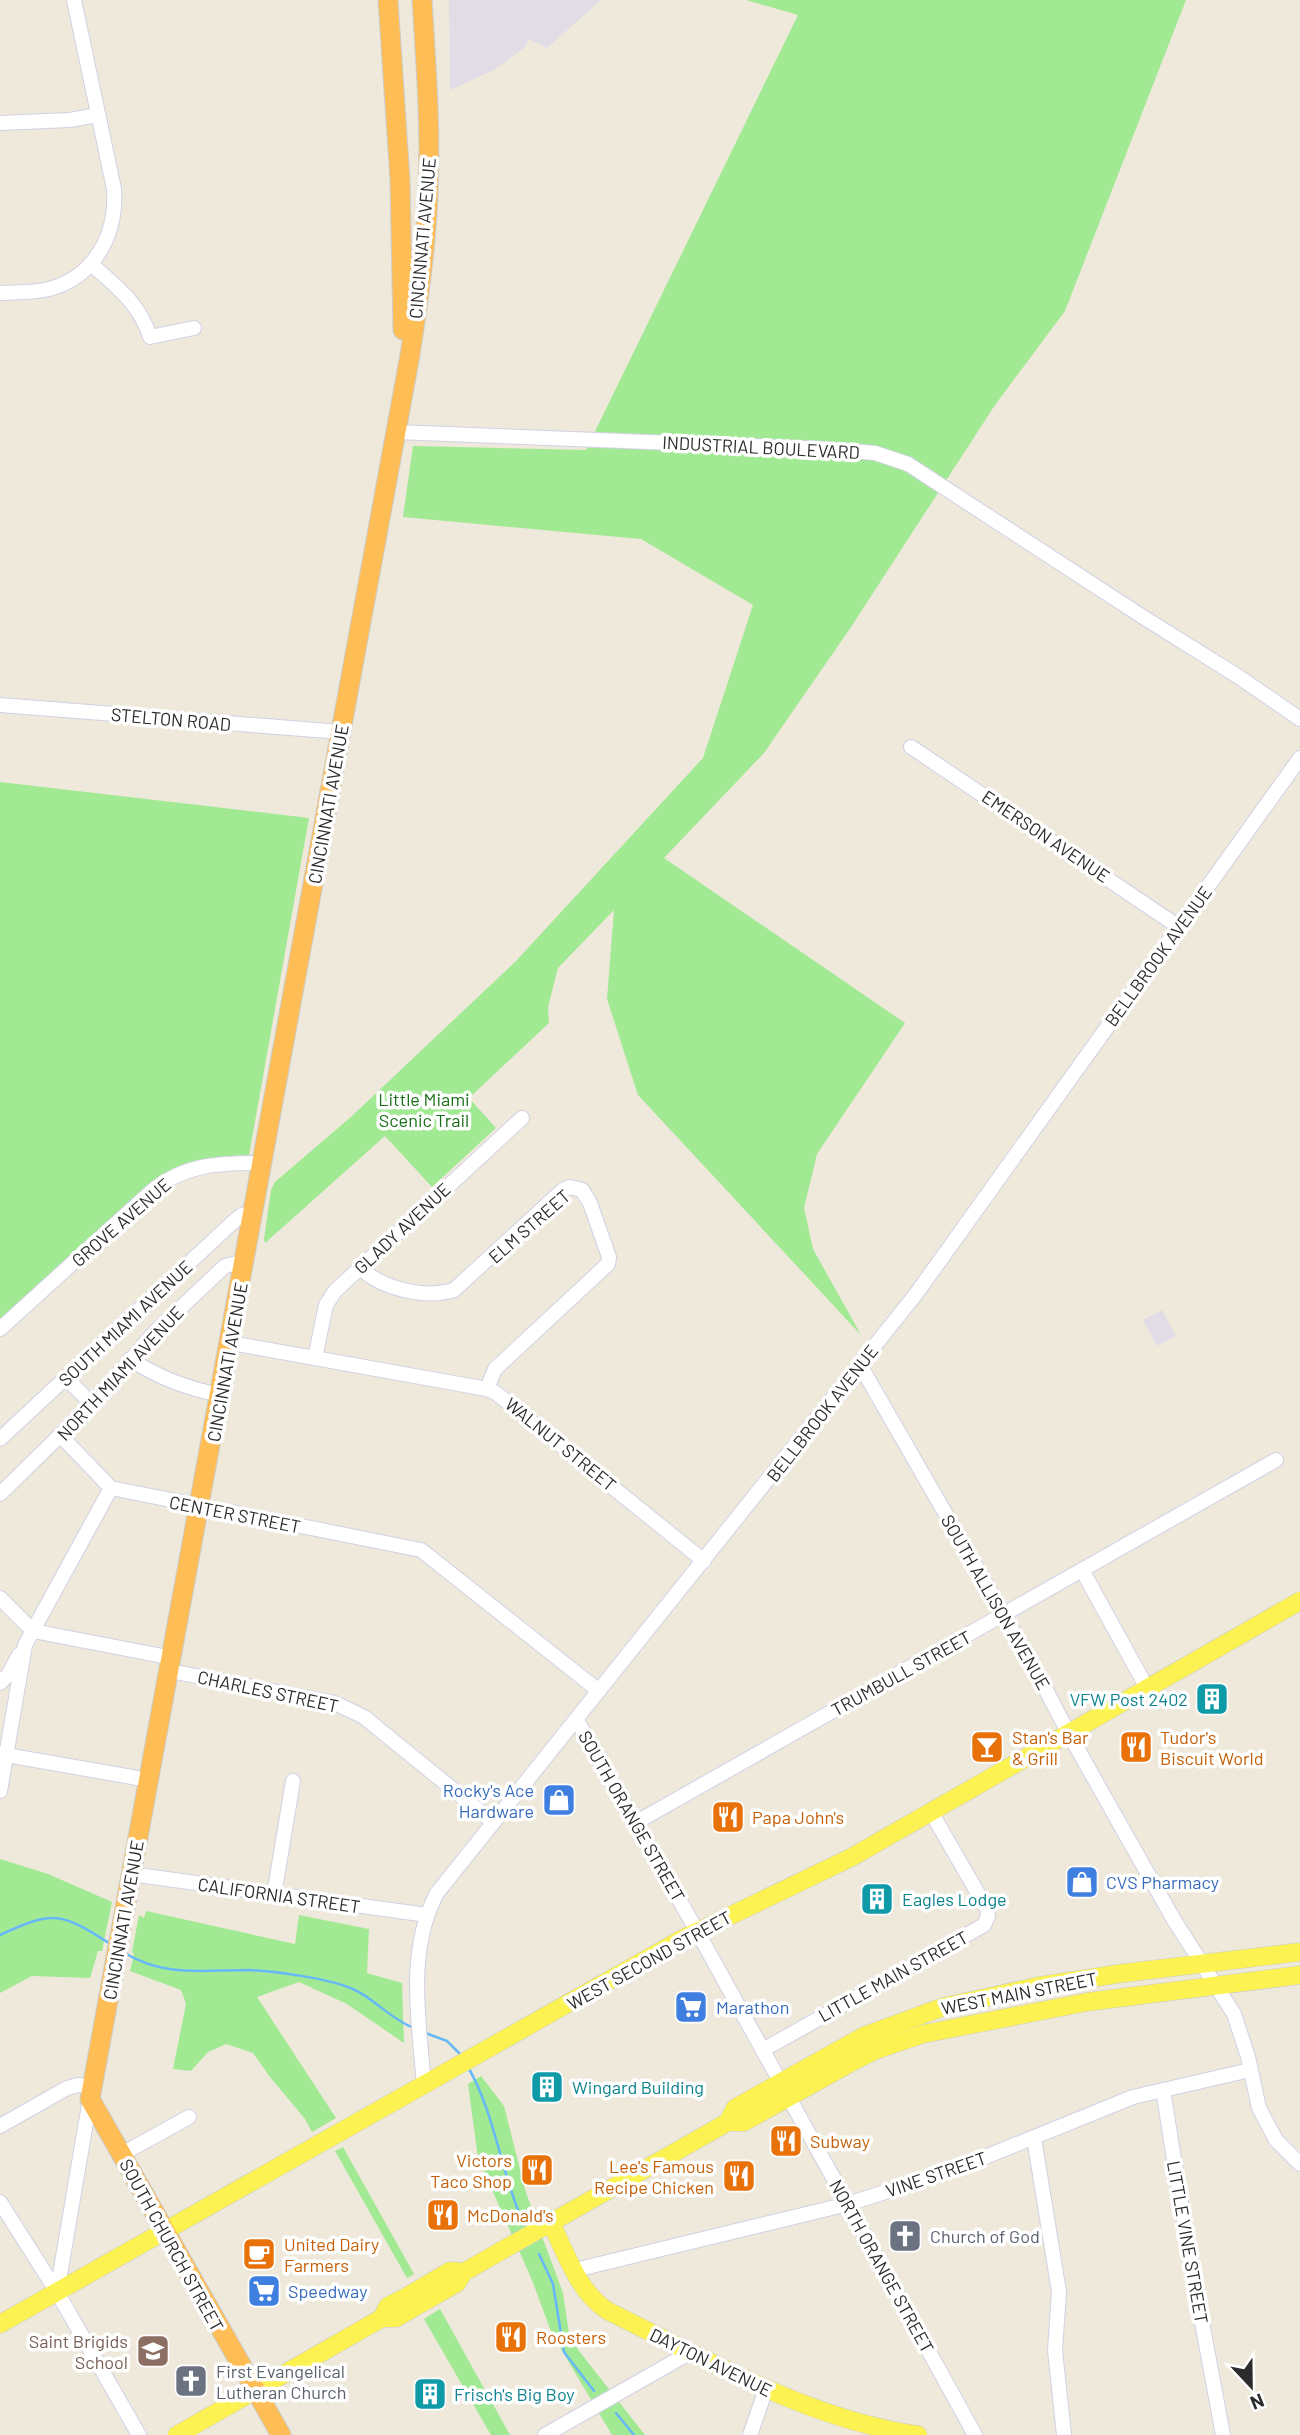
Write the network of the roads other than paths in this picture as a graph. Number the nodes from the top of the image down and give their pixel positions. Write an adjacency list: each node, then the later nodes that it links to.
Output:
1 (74, 0): 4 (street)
2 (388, 0): 9 (highway, CINCINNATI AVENUE)
3 (422, 0): 9 (highway, CINCINNATI AVENUE)
4 (98, 115): 5 (street); 6 (street)
5 (0, 123)
6 (91, 264): 7 (street); 8 (street)
7 (0, 293)
8 (194, 328)
9 (396, 432): 11 (street, INDUSTRIAL BOULEVARD); 12 (highway, CINCINNATI AVENUE)
10 (0, 705): 12 (street, STELTON ROAD)
11 (1300, 719)
12 (341, 732): 17 (highway, CINCINNATI AVENUE)
13 (911, 747): 15 (street, EMERSON AVENUE)
14 (1300, 758): 15 (street, BELLBROOK AVENUE)
15 (1179, 927): 25 (street, BELLBROOK AVENUE)
16 (522, 1118): 20 (street, GLADY AVENUE)
17 (263, 1163): 18 (highway, CINCINNATI AVENUE); 21 (street, GROVE AVENUE)
18 (254, 1213): 19 (highway, CINCINNATI AVENUE); 26 (street, SOUTH MIAMI AVENUE)
19 (245, 1261): 22 (highway, CINCINNATI AVENUE); 24 (street, NORTH MIAMI AVENUE)
20 (360, 1268): 23 (street, GLADY AVENUE); 27 (street, ELM STREET)
21 (0, 1329)
22 (231, 1343): 23 (street, WALNUT STREET); 28 (highway, CINCINNATI AVENUE)
23 (315, 1358): 27 (street, WALNUT STREET)
24 (130, 1359): 28 (street); 29 (street, NORTH MIAMI AVENUE)
25 (860, 1365): 36 (street, BELLBROOK AVENUE); 40 (street, SOUTH ALLISON AVENUE)
26 (66, 1378): 29 (street); 31 (street, SOUTH MIAMI AVENUE)
27 (487, 1389): 36 (street, WALNUT STREET)
28 (221, 1395): 35 (highway, CINCINNATI AVENUE)
29 (92, 1405): 30 (street, NORTH MIAMI AVENUE)
30 (61, 1436): 33 (street); 34 (street, NORTH MIAMI AVENUE)
31 (0, 1439)
32 (1276, 1460): 37 (street, TRUMBULL STREET)
33 (111, 1488): 35 (street, CENTER STREET); 41 (street)
34 (0, 1494)
35 (200, 1506): 43 (highway, CINCINNATI AVENUE); 46 (street, CENTER STREET)
36 (704, 1561): 46 (street, BELLBROOK AVENUE)
37 (1082, 1570): 40 (street, TRUMBULL STREET); 45 (street)
38 (0, 1598): 41 (street)
39 (1300, 1601): 45 (main road, WEST SECOND STREET)
40 (1004, 1614): 48 (street, SOUTH ALLISON AVENUE); 55 (street, TRUMBULL STREET)
41 (33, 1631): 42 (street); 43 (street, CHARLES STREET)
42 (25, 1645): 44 (street); 49 (street)
43 (171, 1665): 50 (highway, CINCINNATI AVENUE); 54 (street, CHARLES STREET)
44 (0, 1683)
45 (1147, 1688): 48 (main road, WEST SECOND STREET)
46 (599, 1691): 47 (street, BELLBROOK AVENUE)
47 (576, 1719): 54 (street, BELLBROOK AVENUE); 55 (street, SOUTH ORANGE STREET)
48 (1069, 1734): 53 (main road, WEST SECOND STREET); 61 (street, SOUTH ALLISON AVENUE)
49 (3, 1755): 50 (street); 52 (street)
50 (149, 1780): 56 (highway, CINCINNATI AVENUE)
51 (293, 1780): 57 (street)
52 (0, 1791)
53 (930, 1812): 59 (main road, WEST SECOND STREET); 64 (street, LITTLE MAIN STREET)
54 (493, 1822): 58 (street, BELLBROOK AVENUE)
55 (635, 1823): 59 (street, SOUTH ORANGE STREET)
56 (131, 1874): 57 (street, CALIFORNIA STREET); 69 (highway, CINCINNATI AVENUE)
57 (274, 1895): 58 (street, CALIFORNIA STREET)
58 (427, 1915): 66 (street, BELLBROOK AVENUE)
59 (698, 1931): 64 (street, SOUTH ORANGE STREET); 66 (main road, WEST SECOND STREET)
60 (1300, 1952): 61 (main road, WEST MAIN STREET)
61 (1202, 1965): 63 (street, SOUTH ALLISON AVENUE); 67 (main road, WEST MAIN STREET)
62 (1300, 1975): 63 (main road, WEST MAIN STREET)
63 (1214, 1984): 65 (street, SOUTH ALLISON AVENUE); 67 (main road, WEST MAIN STREET)
64 (763, 2050): 67 (street, SOUTH ORANGE STREET)
65 (1250, 2070): 68 (street, VINE STREET); 74 (street, SOUTH ALLISON AVENUE)
66 (424, 2085): 78 (main road, WEST SECOND STREET)
67 (785, 2090): 76 (street, NORTH ORANGE STREET); 77 (main road, WEST MAIN STREET)
68 (1163, 2090): 72 (street, VINE STREET); 93 (street, LITTLE VINE STREET)
69 (91, 2093): 71 (street); 73 (highway, SOUTH CHURCH STREET); 80 (street, CINCINNATI AVENUE)
70 (189, 2117): 73 (street)
71 (0, 2126)
72 (1034, 2138): 76 (street, VINE STREET); 92 (street)
73 (122, 2154): 78 (highway, SOUTH CHURCH STREET)
74 (1300, 2164)
75 (0, 2202): 80 (street)
76 (848, 2204): 79 (street, VINE STREET); 91 (street, NORTH ORANGE STREET)
77 (551, 2223): 79 (main road, DAYTON AVENUE); 84 (main road, WEST MAIN STREET)
78 (164, 2231): 80 (main road, WEST SECOND STREET); 84 (highway, SOUTH CHURCH STREET)
79 (575, 2270): 82 (main road, DAYTON AVENUE)
80 (57, 2292): 81 (main road, WEST SECOND STREET); 86 (street)
81 (0, 2324)
82 (691, 2352): 83 (main road, DAYTON AVENUE); 89 (street)
83 (766, 2389): 85 (main road, DAYTON AVENUE); 90 (street)
84 (254, 2390): 87 (main road, WEST MAIN STREET); 88 (highway, SOUTH CHURCH STREET)
85 (907, 2434)
86 (139, 2435)
87 (177, 2435)
88 (281, 2435)
89 (545, 2435)
90 (750, 2435)
91 (975, 2435)
92 (1064, 2435)
93 (1223, 2435)

